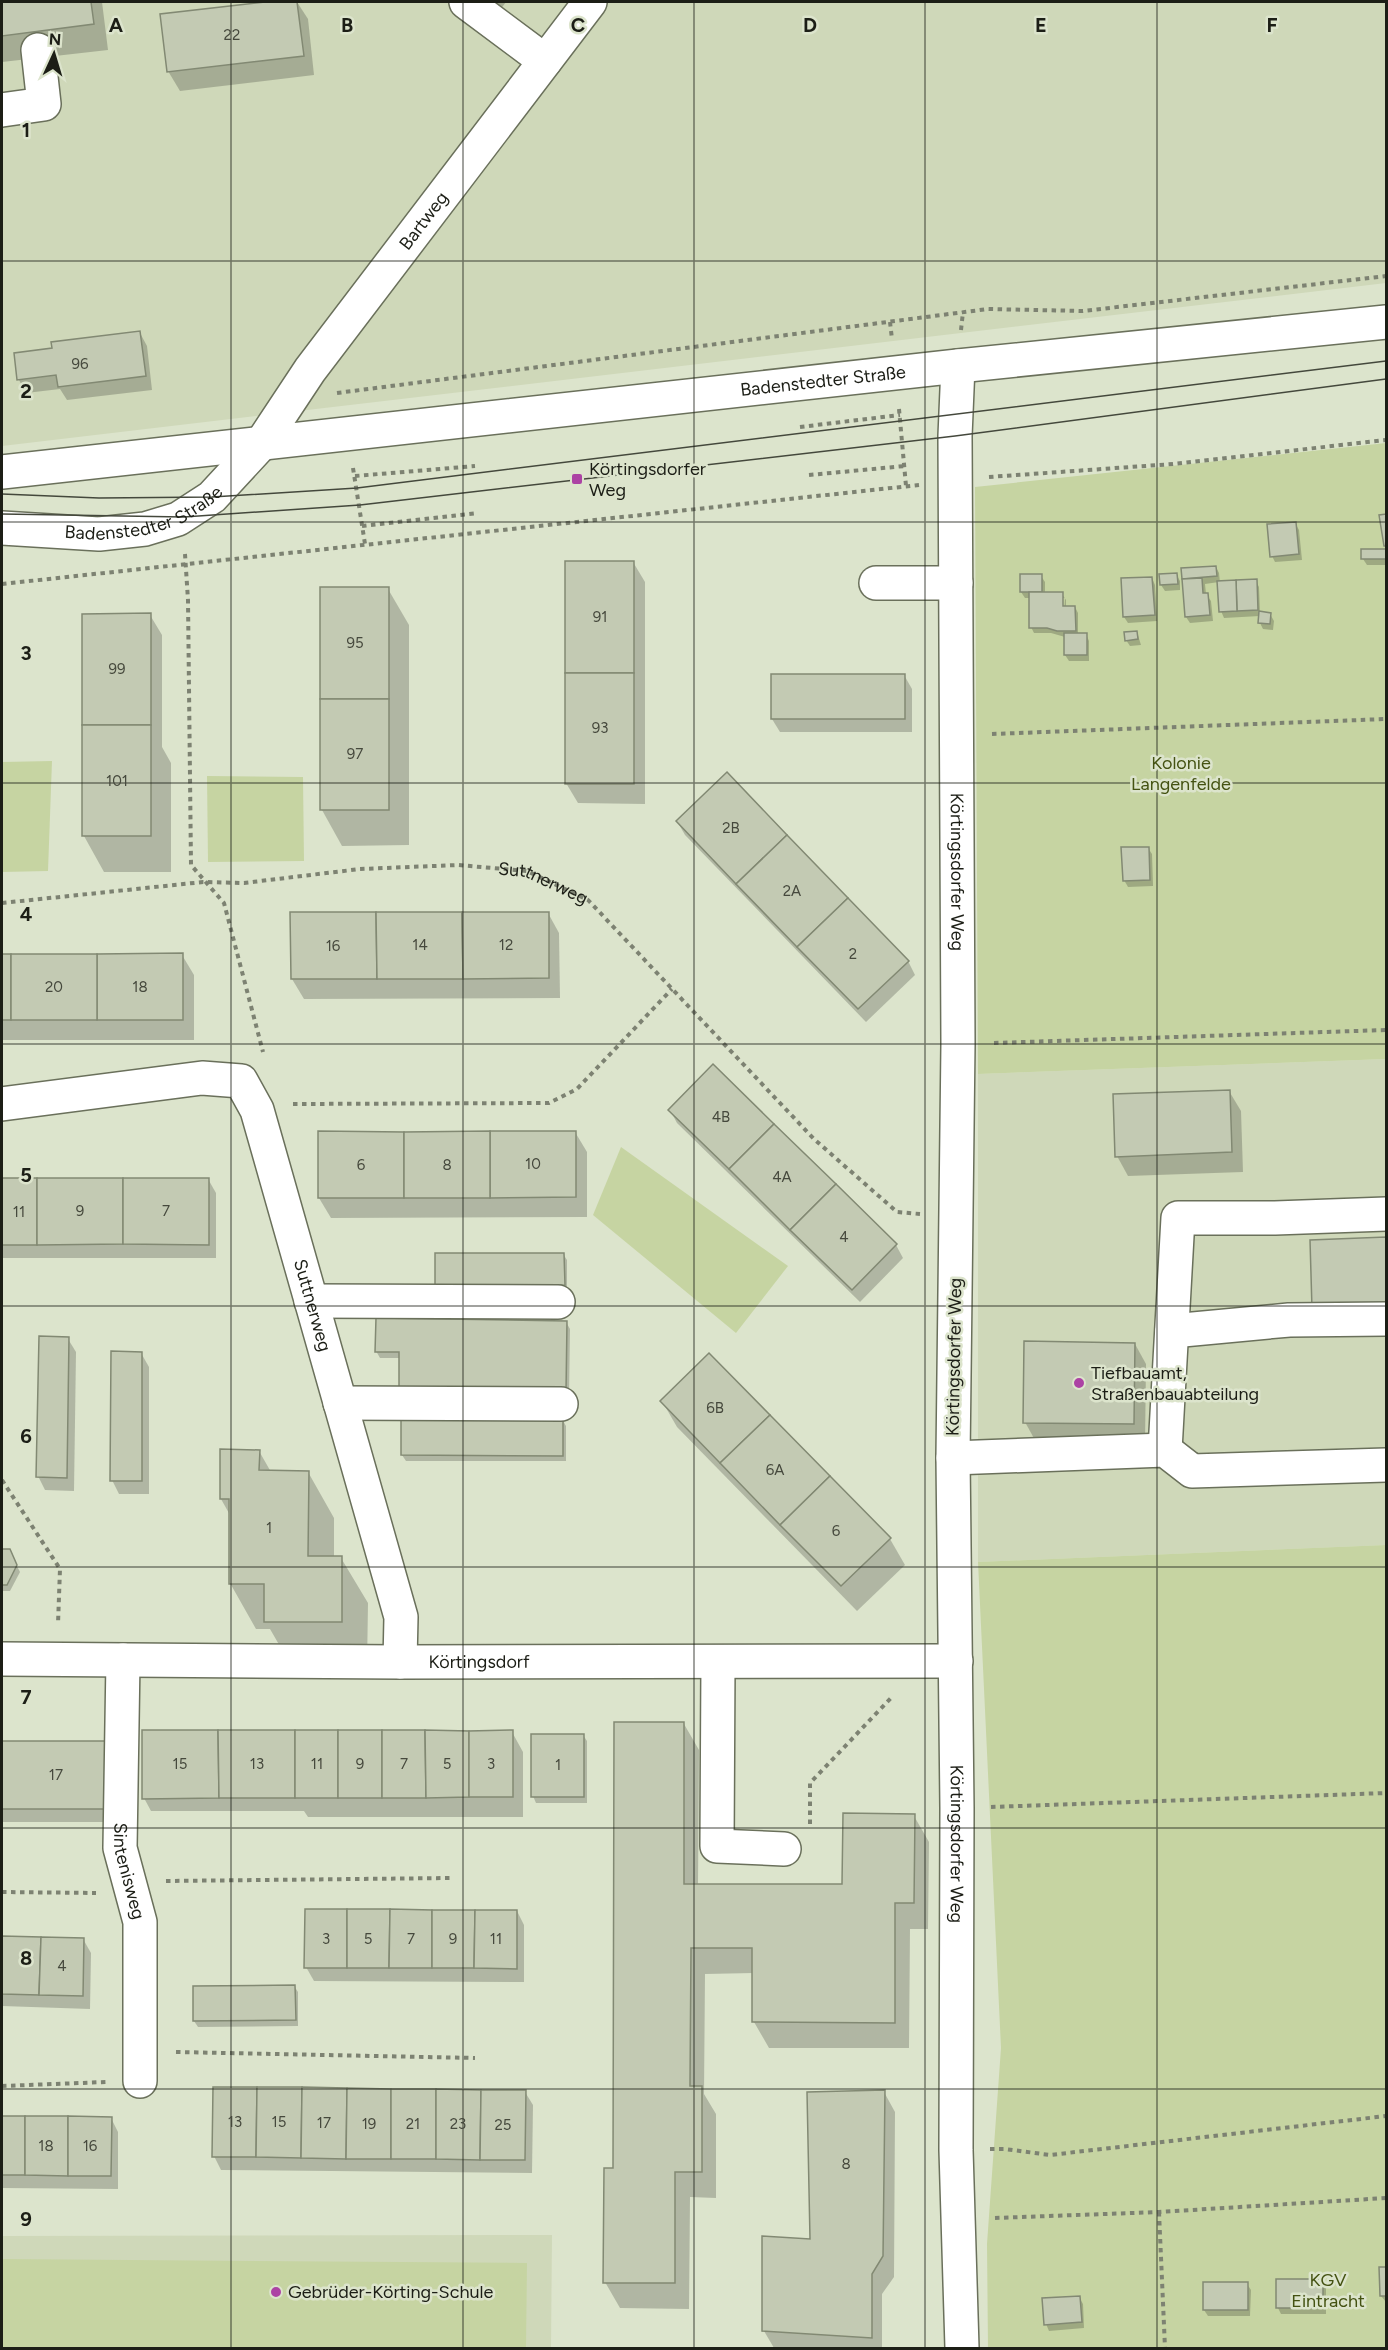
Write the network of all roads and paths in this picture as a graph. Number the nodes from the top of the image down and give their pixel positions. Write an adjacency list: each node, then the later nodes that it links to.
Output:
1 (466, 2): 4 (street)
2 (590, 2): 4 (street, Bartweg)
3 (38, 50): 5 (street)
4 (545, 61): 13 (street, Bartweg)
5 (2, 110)
6 (1386, 276): 9 (path)
7 (1386, 322): 8 (street, Badenstedter Straße)
8 (958, 366): 13 (street, Badenstedter Straße); 19 (street, Körtingsdorfer Weg)
9 (399, 384)
10 (900, 415): 11 (path)
11 (800, 427)
12 (1386, 440): 19 (path)
13 (261, 444): 16 (street, Badenstedter Straße); 22 (street, Badenstedter Straße)
14 (905, 465): 17 (path)
15 (475, 466): 18 (path)
16 (2, 472)
17 (809, 475)
18 (355, 476)
19 (956, 480): 23 (path); 25 (street, Körtingsdorfer Weg)
20 (478, 513): 21 (path)
21 (362, 526)
22 (2, 528)
23 (188, 564): 26 (path); 29 (path)
24 (876, 583): 25 (street)
25 (956, 583): 28 (street, Körtingsdorfer Weg)
26 (2, 585)
27 (1386, 719): 28 (path)
28 (956, 735): 33 (street, Körtingsdorfer Weg)
29 (203, 882): 30 (path, Suttnerweg); 31 (path, Suttnerweg); 34 (path)
30 (2, 903)
31 (672, 989): 38 (path); 40 (path, Suttnerweg)
32 (1386, 1030): 33 (path)
33 (958, 1044): 40 (street, Körtingsdorfer Weg)
34 (264, 1051): 35 (path); 36 (path)
35 (268, 1062)
36 (240, 1081): 37 (street); 41 (street, Suttnerweg)
37 (2, 1104)
38 (282, 1104)
39 (1386, 1214): 44 (street)
40 (956, 1217): 48 (street, Körtingsdorfer Weg)
41 (311, 1301): 42 (street); 45 (street, Suttnerweg)
42 (558, 1302)
43 (1386, 1319): 44 (street)
44 (1172, 1331): 47 (street)
45 (340, 1403): 46 (street); 55 (street, Suttnerweg)
46 (561, 1404)
47 (1166, 1450): 48 (street); 49 (street)
48 (953, 1458): 54 (street, Körtingsdorfer Weg)
49 (1386, 1466)
50 (2, 1480): 52 (path)
51 (2, 1659): 52 (street, Körtingsdorf)
52 (58, 1659): 53 (street, Körtingsdorf)
53 (123, 1660): 55 (street, Körtingsdorf); 61 (street, Sintenisweg)
54 (941, 1661): 56 (street, Körtingsdorf); 58 (street, Körtingsdorfer Weg); 59 (path)
55 (400, 1662): 56 (street, Körtingsdorf)
56 (718, 1662): 59 (street)
57 (1386, 1794): 58 (path)
58 (957, 1808): 67 (street, Körtingsdorfer Weg)
59 (784, 1849)
60 (451, 1878): 61 (path)
61 (131, 1887): 62 (path); 64 (street, Sintenisweg)
62 (2, 1892)
63 (475, 2058): 64 (path)
64 (140, 2066): 65 (path)
65 (2, 2086)
66 (1386, 2116): 67 (path)
67 (956, 2150): 70 (street, Körtingsdorfer Weg)
68 (1386, 2198): 69 (path)
69 (1159, 2212): 70 (path); 72 (path)
70 (959, 2220): 71 (street, Körtingsdorfer Weg)
71 (962, 2349)
72 (1165, 2349)

